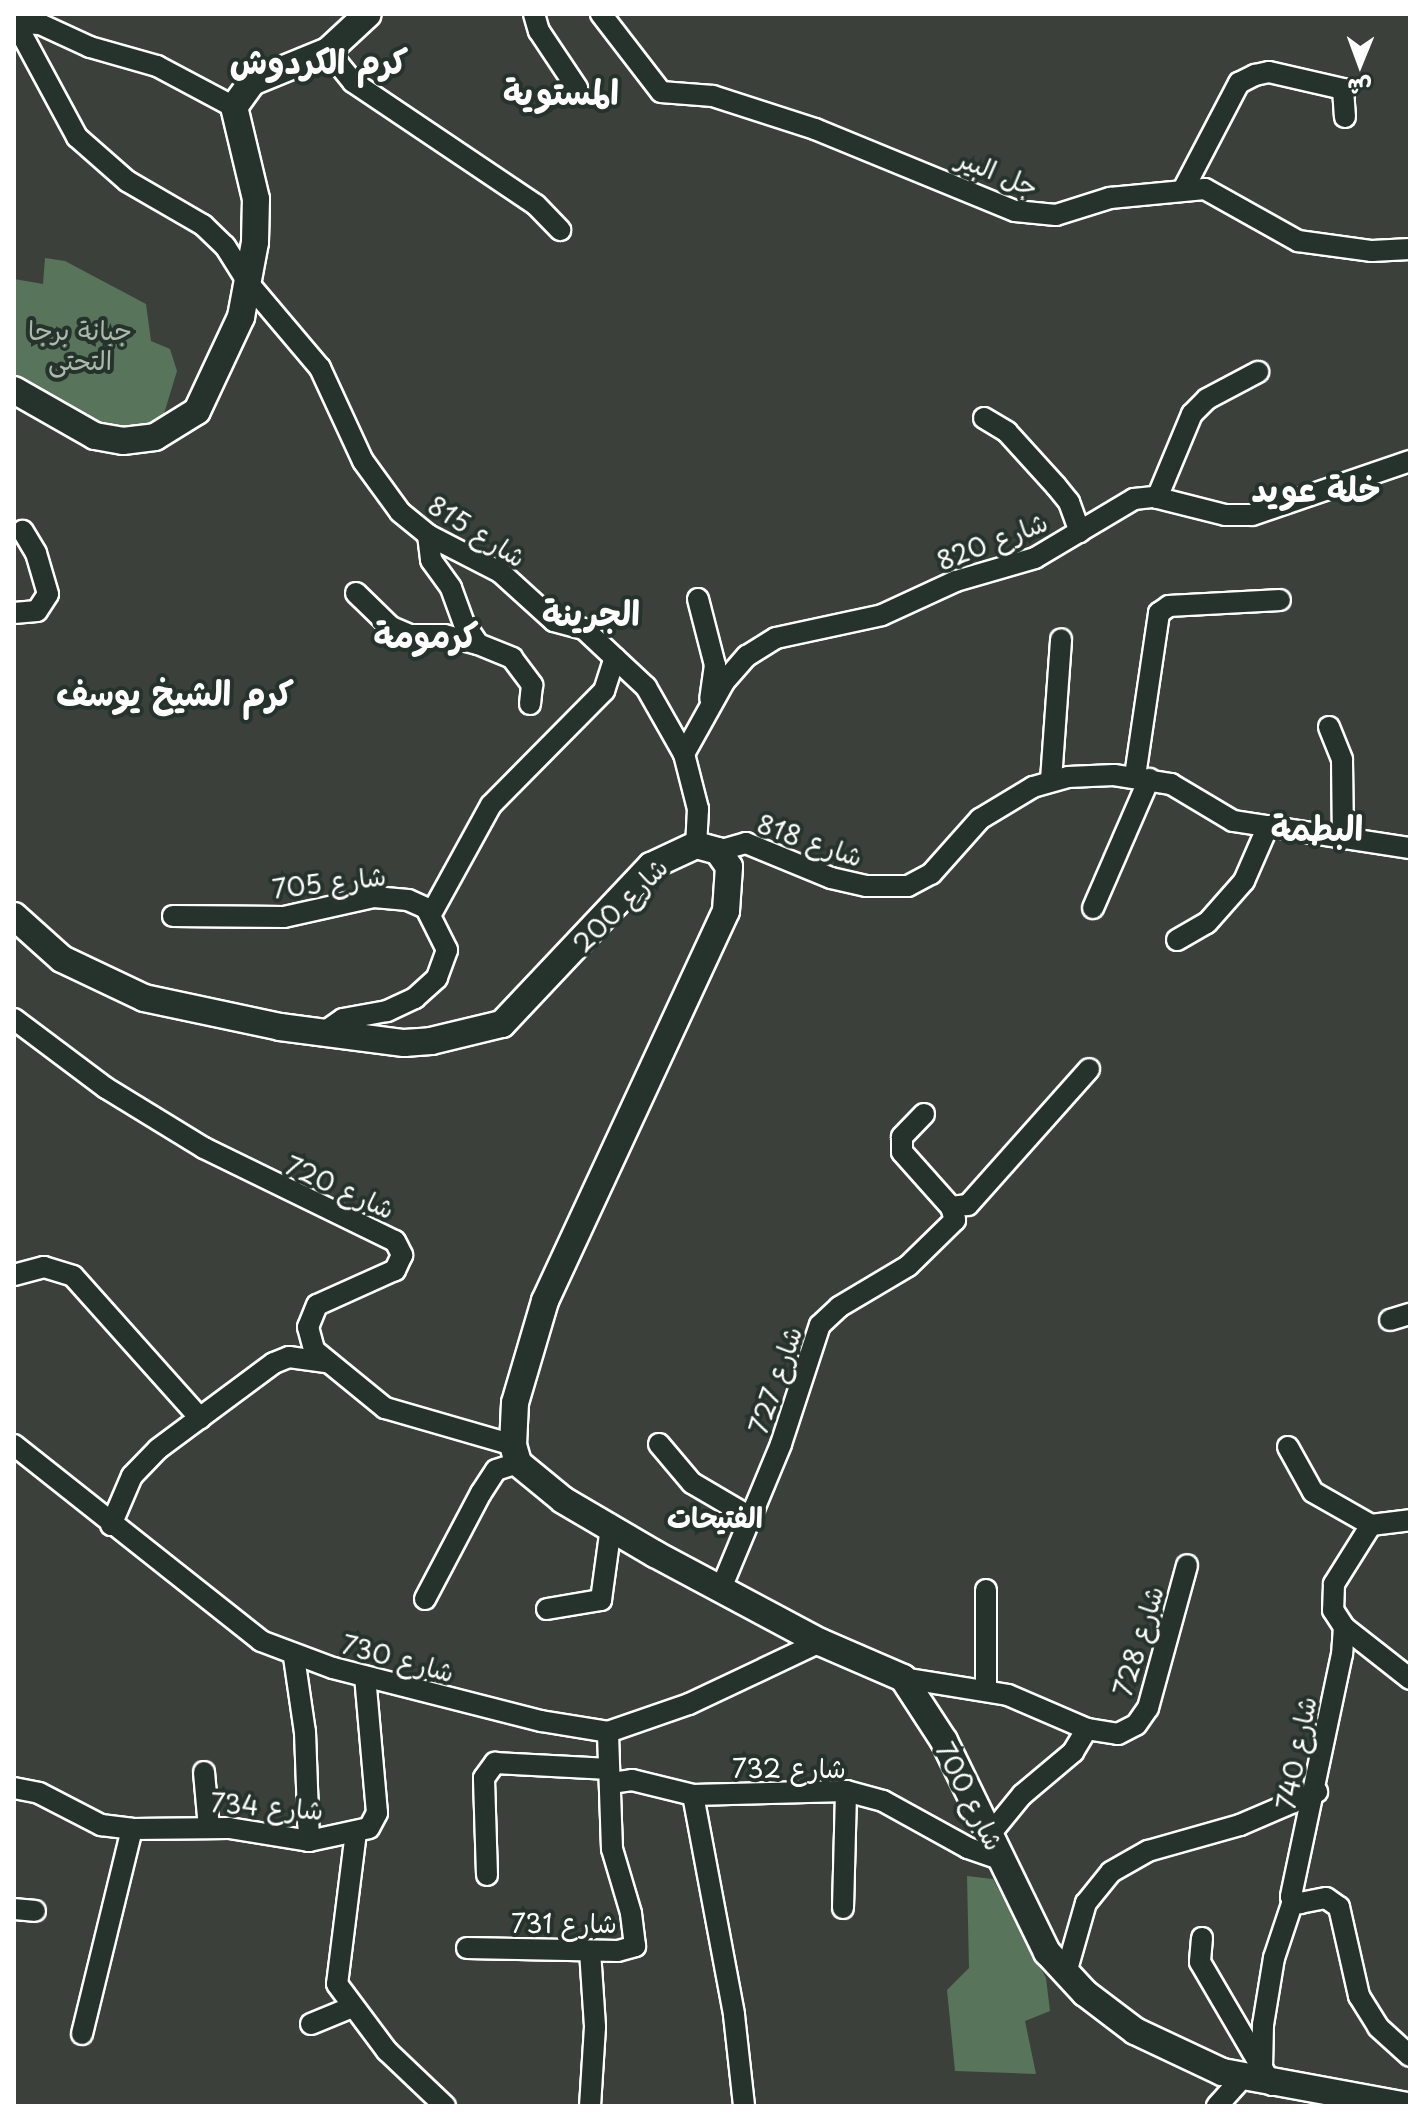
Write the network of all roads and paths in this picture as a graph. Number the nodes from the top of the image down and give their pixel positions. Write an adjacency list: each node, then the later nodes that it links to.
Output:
1 (368, 14): 5 (main road)
2 (534, 14): 6 (street)
3 (601, 14): 9 (street, جل البير)
4 (17, 21): 7 (street); 12 (street, شارع 815)
5 (328, 51): 7 (main road); 10 (street)
6 (577, 88)
7 (234, 107): 12 (main road)
8 (1345, 117): 9 (street)
9 (1184, 188): 11 (street, جل البير)
10 (560, 230)
11 (1410, 249)
12 (249, 284): 14 (main road); 20 (street, شارع 815)
13 (1258, 372): 17 (street)
14 (14, 390)
15 (984, 418): 19 (street)
16 (1410, 461): 17 (street, شارع 820)
17 (1157, 498): 19 (street, شارع 820)
18 (23, 531): 24 (street)
19 (1080, 532): 29 (street, شارع 820)
20 (428, 535): 26 (street); 27 (street, شارع 815)
21 (356, 593): 26 (street)
22 (698, 599): 29 (street)
23 (1280, 600): 32 (street)
24 (14, 613)
25 (1061, 639): 33 (street)
26 (478, 644): 28 (street)
27 (615, 658): 31 (street, شارع 815); 39 (street)
28 (530, 704)
29 (706, 710): 31 (street, شارع 820)
30 (1329, 727): 35 (street)
31 (684, 754): 36 (street, شارع 815)
32 (1142, 777): 33 (street, شارع 818); 34 (street, شارع 818); 38 (street)
33 (1051, 780): 36 (street, شارع 818)
34 (1268, 826): 35 (street, شارع 818); 42 (street)
35 (1343, 839): 37 (street, شارع 818)
36 (707, 848): 44 (main road, شارع 200); 56 (main road)
37 (1410, 848)
38 (1093, 908)
39 (431, 914): 41 (street, شارع 705); 44 (street)
40 (14, 916): 44 (main road, شارع 200)
41 (173, 916)
42 (1177, 940)
43 (14, 1019): 51 (street, شارع 720)
44 (323, 1033)
45 (1089, 1069): 47 (street)
46 (924, 1114): 47 (street)
47 (951, 1207): 57 (street, شارع 727)
48 (14, 1275): 52 (street)
49 (1410, 1314): 50 (street)
50 (1390, 1320)
51 (326, 1362): 52 (street); 56 (street, شارع 720)
52 (200, 1418): 59 (street)
53 (659, 1444): 57 (street)
54 (14, 1446): 59 (street, شارع 730)
55 (1288, 1447): 60 (street)
56 (515, 1454): 61 (main road); 65 (street)
57 (752, 1518): 63 (street, شارع 727)
58 (1410, 1520): 60 (street)
59 (111, 1525): 69 (street, شارع 730)
60 (1371, 1525): 67 (street, شارع 740)
61 (611, 1527): 63 (main road); 66 (street)
62 (1187, 1565): 74 (street, شارع 728)
63 (722, 1586): 68 (main road)
64 (986, 1590): 73 (street)
65 (425, 1599)
66 (547, 1609)
67 (1344, 1627): 72 (street); 80 (street, شارع 740)
68 (820, 1642): 71 (main road); 75 (street)
69 (294, 1657): 70 (street, شارع 730); 86 (street)
70 (365, 1677): 75 (street, شارع 730); 84 (street, شارع 734)
71 (903, 1678): 73 (street, شارع 728); 85 (main road, شارع 700)
72 (1410, 1679)
73 (986, 1690): 74 (street, شارع 728)
74 (1087, 1729): 85 (street)
75 (608, 1732): 77 (street, شارع 731)
76 (204, 1772): 82 (street)
77 (610, 1776): 81 (street, شارع 732); 88 (street, شارع 732); 93 (street, شارع 731)
78 (14, 1788): 83 (street, شارع 734)
79 (846, 1791): 81 (street, شارع 732); 87 (street, شارع 732); 90 (street)
80 (1317, 1792): 89 (street, شارع 740); 94 (street)
81 (693, 1795): 102 (street)
82 (209, 1828): 83 (street, شارع 734); 86 (street, شارع 734)
83 (132, 1829): 97 (street)
84 (356, 1832): 86 (street, شارع 734); 95 (street)
85 (991, 1833): 87 (main road, شارع 700)
86 (309, 1841)
87 (1002, 1860): 94 (main road, شارع 700)
88 (487, 1875)
89 (1293, 1901): 98 (street); 99 (street, شارع 740)
90 (843, 1908)
91 (1202, 1938): 99 (street)
92 (467, 1948): 93 (street, شارع 731)
93 (590, 1951): 101 (street)
94 (1066, 1973): 99 (main road, شارع 700)
95 (352, 2007): 96 (street); 100 (street)
96 (311, 2024)
97 (82, 2034)
98 (1410, 2056)
99 (1259, 2077): 103 (street); 104 (main road, شارع 700)
100 (445, 2106)
101 (590, 2106)
102 (744, 2106)
103 (1217, 2106)
104 (1408, 2106)

